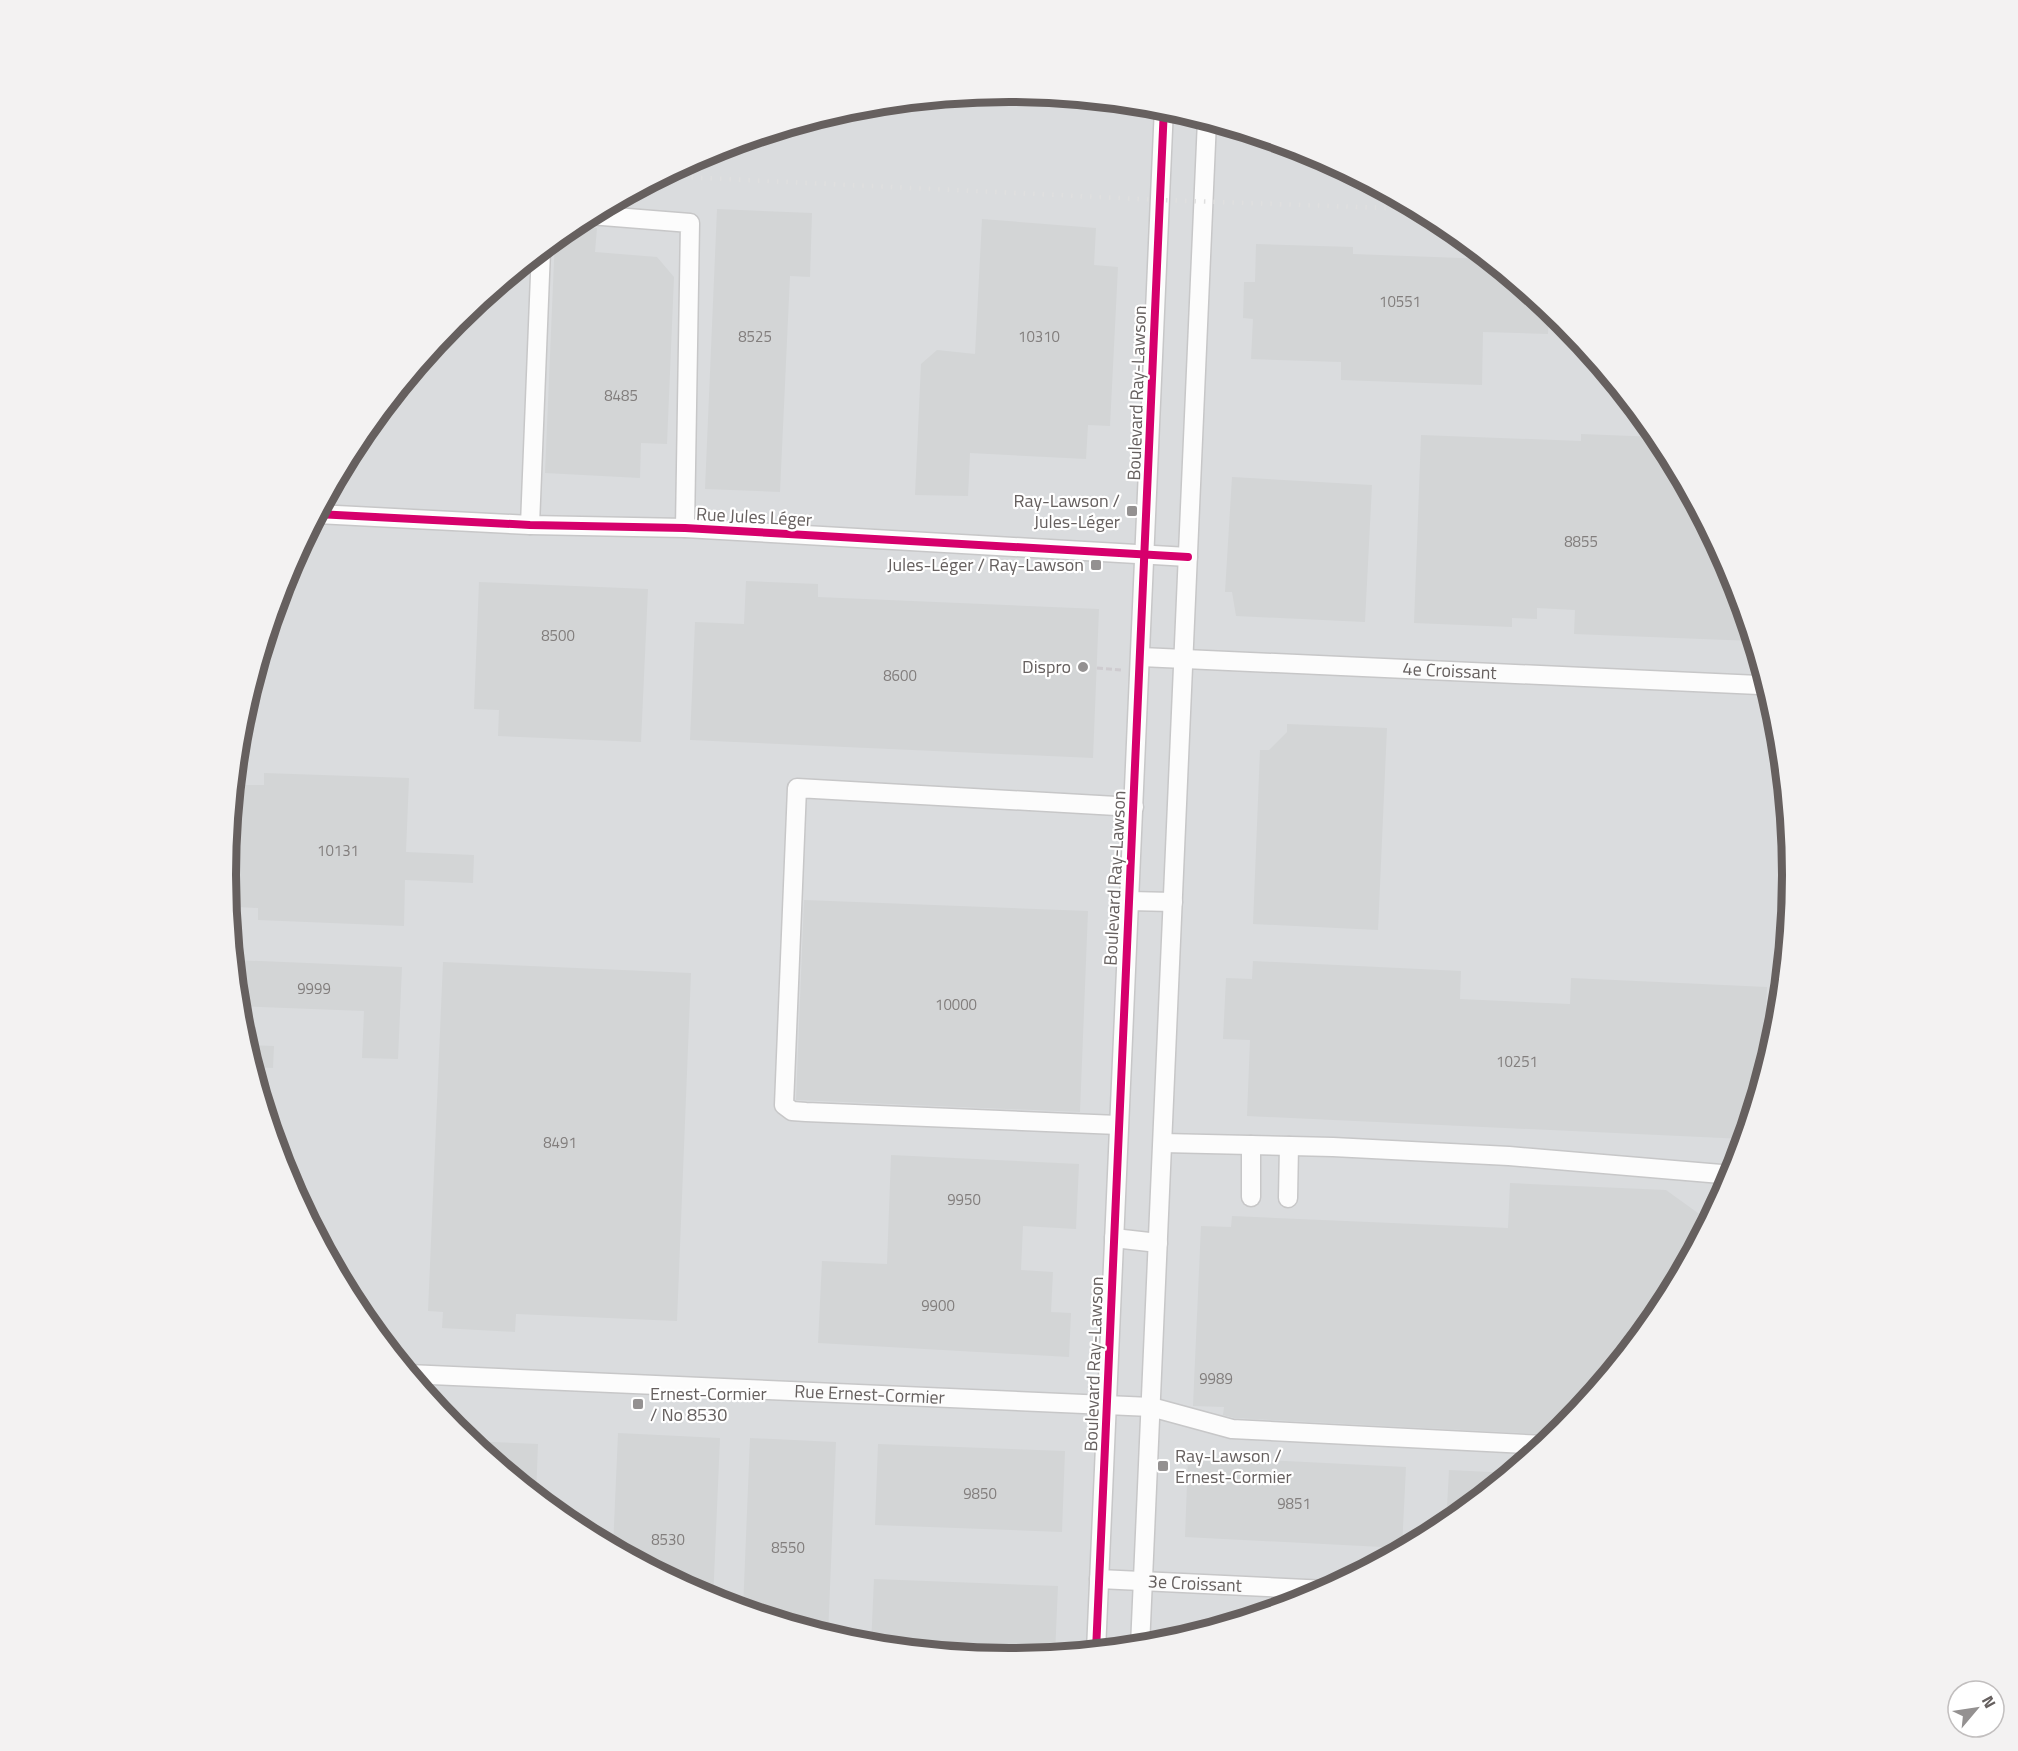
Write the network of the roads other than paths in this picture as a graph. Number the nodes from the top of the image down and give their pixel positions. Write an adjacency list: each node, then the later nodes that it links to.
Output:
1 (1164, 118): 8 (street, Boulevard Ray-Lawson)
2 (1207, 127): 9 (street)
3 (605, 216): 7 (street)
4 (541, 260): 6 (street)
5 (325, 514): 6 (street, Rue Jules Léger)
6 (530, 525): 7 (street, Rue Jules Léger)
7 (685, 528): 8 (street, Rue Jules Léger)
8 (1145, 554): 9 (street, Rue Jules Léger); 11 (street, Boulevard Ray-Lawson)
9 (1188, 557): 10 (street)
10 (1183, 659): 11 (street, 4e Croissant); 12 (street, 4e Croissant); 15 (street)
11 (1141, 664): 13 (street, Boulevard Ray-Lawson)
12 (1759, 686)
13 (1134, 807): 14 (street, Boulevard Ray-Lawson); 16 (street)
14 (1129, 901): 15 (street); 16 (street, Boulevard Ray-Lawson)
15 (1173, 902): 17 (street)
16 (1118, 1125): 23 (street, Boulevard Ray-Lawson)
17 (1163, 1143): 18 (street); 24 (street)
18 (1251, 1145): 19 (street); 21 (street)
19 (1289, 1146): 20 (street); 22 (street)
20 (1723, 1174)
21 (1251, 1197)
22 (1288, 1198)
23 (1114, 1238): 24 (street); 26 (street, Boulevard Ray-Lawson)
24 (1158, 1243): 27 (street)
25 (418, 1374): 26 (street, Rue Ernest-Cormier)
26 (1108, 1405): 27 (street, Rue Ernest-Cormier); 29 (street, Boulevard Ray-Lawson)
27 (1150, 1407): 28 (street, Rue Ernest-Cormier); 30 (street)
28 (1532, 1444)
29 (1099, 1579): 30 (street, 3e Croissant); 33 (street, Boulevard Ray-Lawson)
30 (1143, 1581): 31 (street, 3e Croissant); 32 (street)
31 (1307, 1589)
32 (1140, 1637)
33 (1096, 1643)

